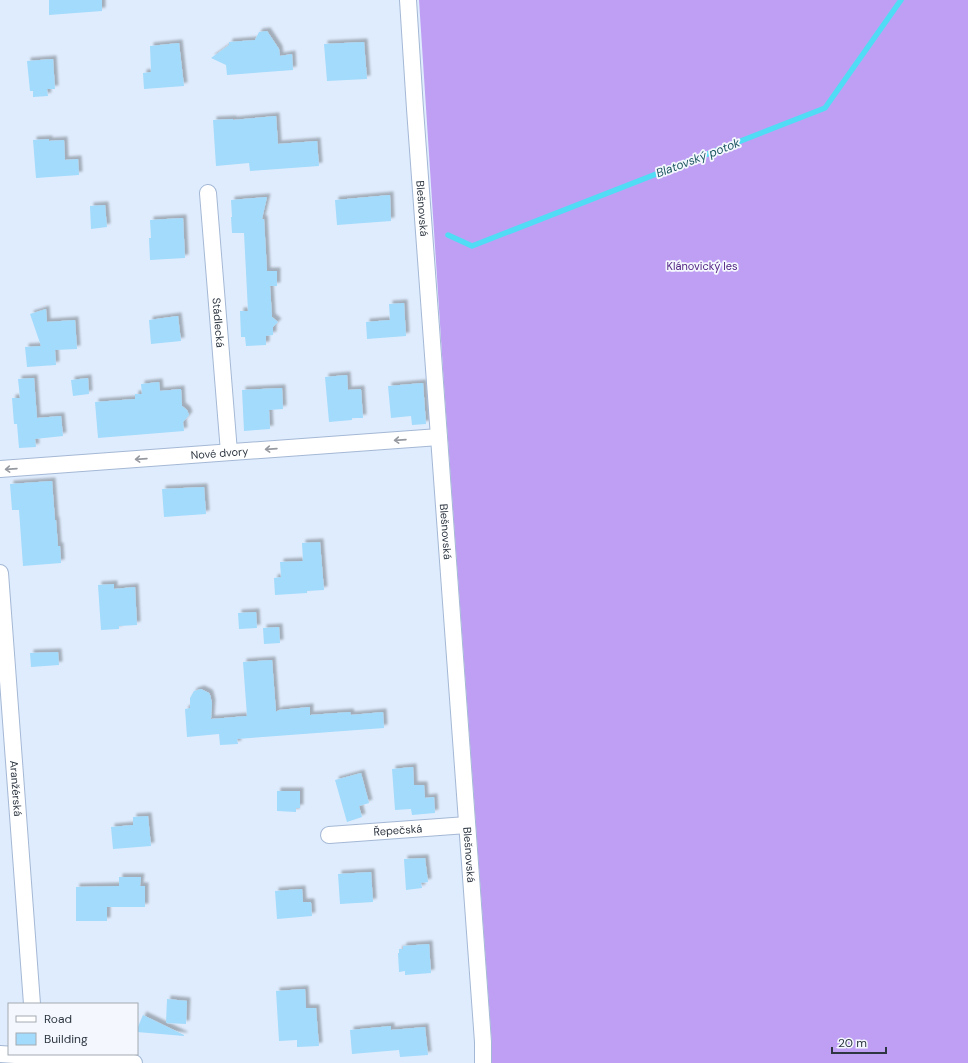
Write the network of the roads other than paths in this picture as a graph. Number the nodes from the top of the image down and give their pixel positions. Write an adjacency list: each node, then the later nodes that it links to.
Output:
1 (408, 0): 3 (street, Blešnovská)
2 (208, 193): 4 (street, Stádlecká)
3 (439, 437): 4 (street, Nové dvory, one-way to 4); 7 (street, Blešnovská)
4 (229, 452): 5 (street, Nové dvory, one-way to 5)
5 (0, 470)
6 (0, 573): 9 (street, Aranžérská)
7 (467, 825): 8 (street, Řepečská); 12 (street, Blešnovská)
8 (329, 834)
9 (32, 1003)
10 (36, 1055): 11 (street)
11 (134, 1063)
12 (483, 1063)

